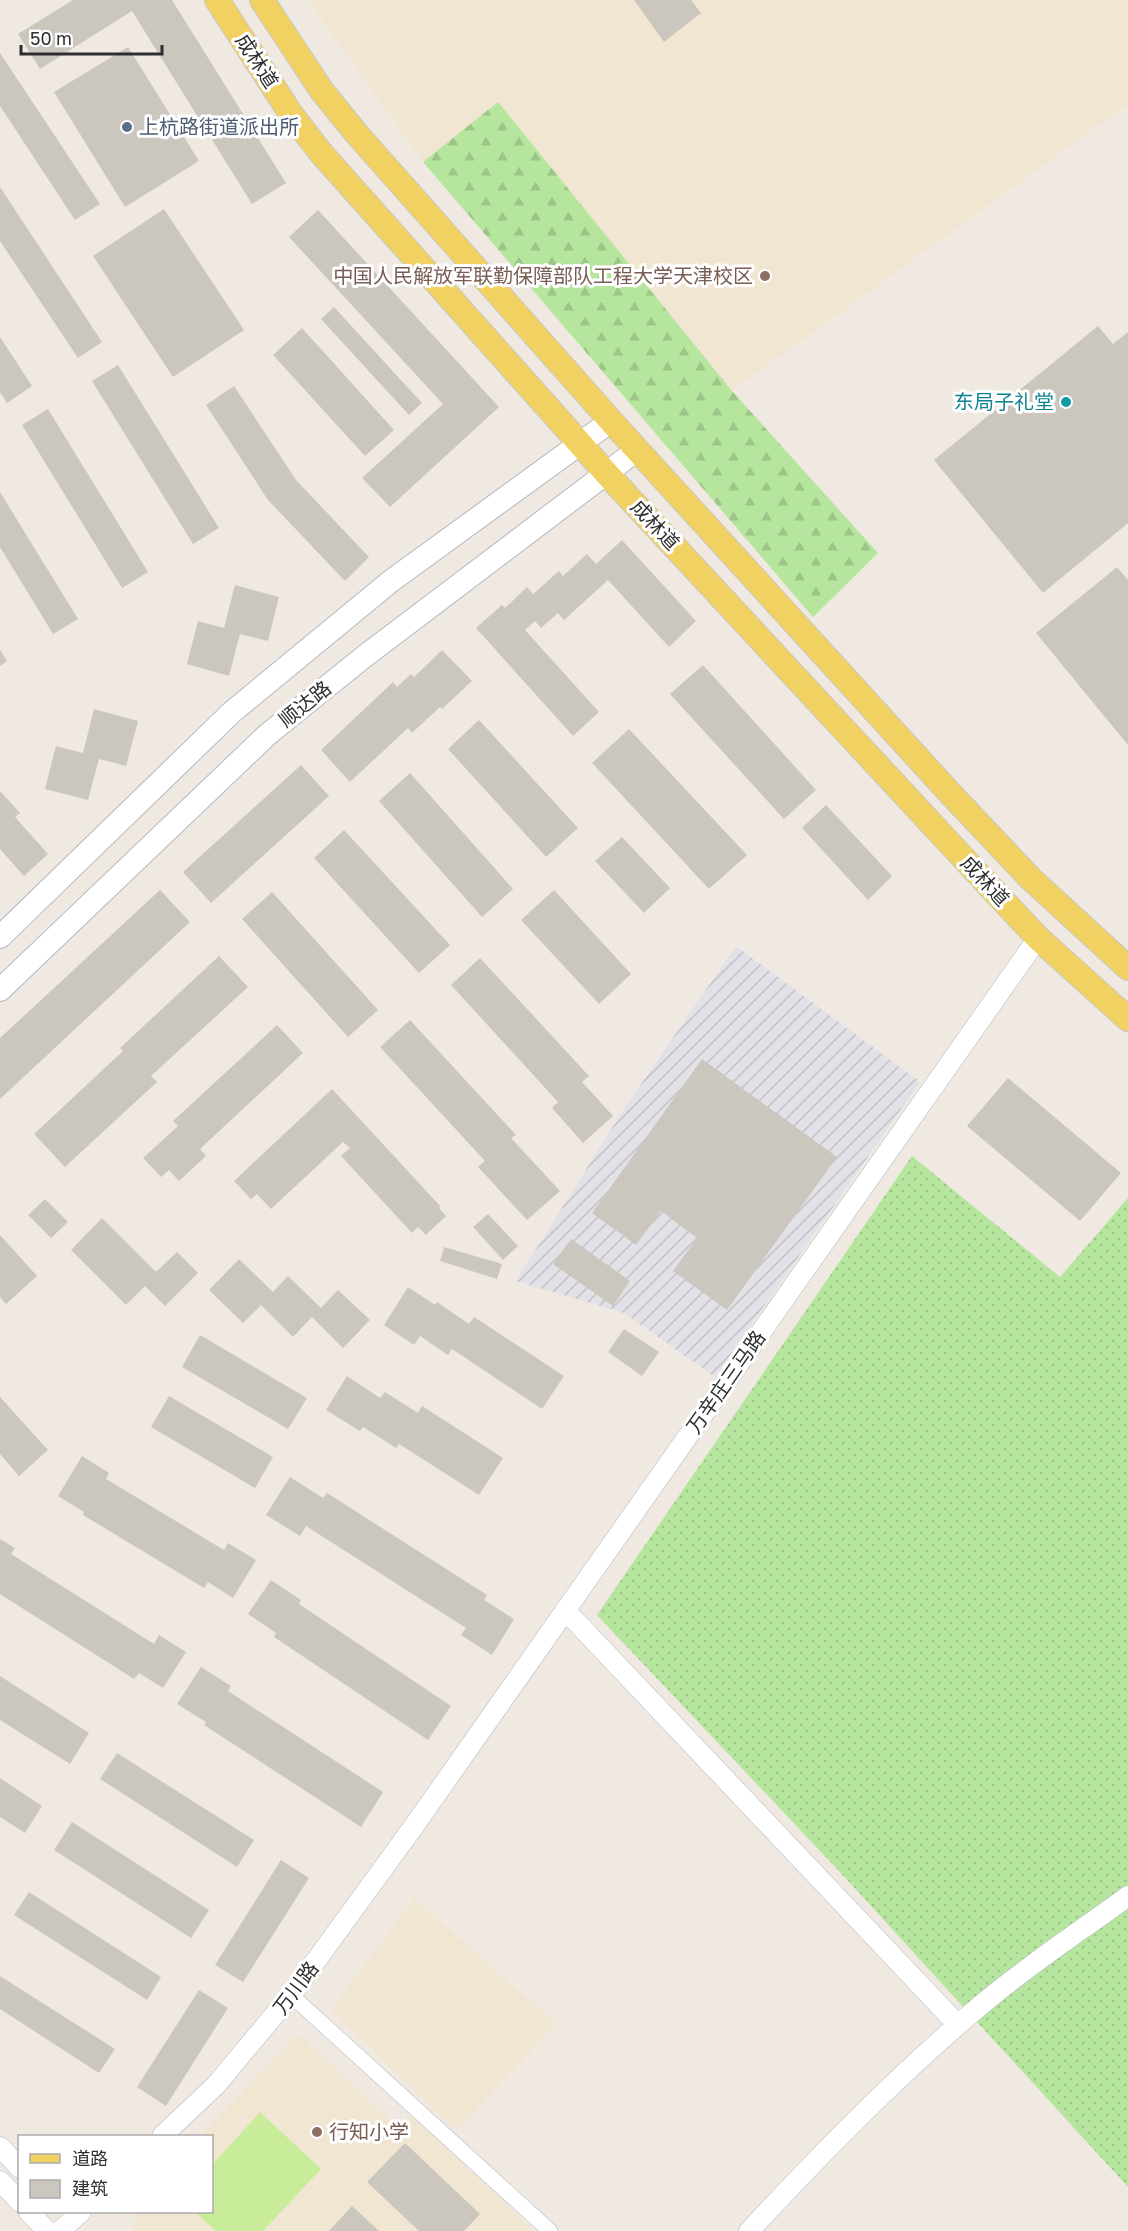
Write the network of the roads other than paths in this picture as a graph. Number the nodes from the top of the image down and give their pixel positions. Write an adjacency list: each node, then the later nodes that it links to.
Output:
1 (217, 0): 4 (main road, 成林道)
2 (262, 0): 3 (main road, 成林道)
3 (611, 421): 4 (main road, 顺达路); 5 (main road, 成林道)
4 (579, 443): 6 (main road, 成林道); 7 (main road, 顺达路)
5 (637, 450): 6 (main road, 顺达路); 9 (main road, 成林道)
6 (607, 474): 8 (main road, 成林道); 10 (main road, 顺达路)
7 (0, 937)
8 (1038, 938): 11 (main road, 成林道); 12 (street, 万辛庄三马路)
9 (1128, 968)
10 (0, 990)
11 (1128, 1019)
12 (565, 1610): 13 (street, 万辛庄三马路); 16 (street)
13 (414, 1826): 15 (street, 万川路)
14 (1128, 1896): 16 (street)
15 (291, 1995): 17 (street, 万川路); 24 (street)
16 (958, 2025): 25 (street)
17 (163, 2135)
18 (0, 2147): 19 (street)
19 (18, 2166)
20 (0, 2181): 21 (street)
21 (18, 2200)
22 (31, 2213): 23 (street)
23 (47, 2231)
24 (550, 2231)
25 (749, 2231)

